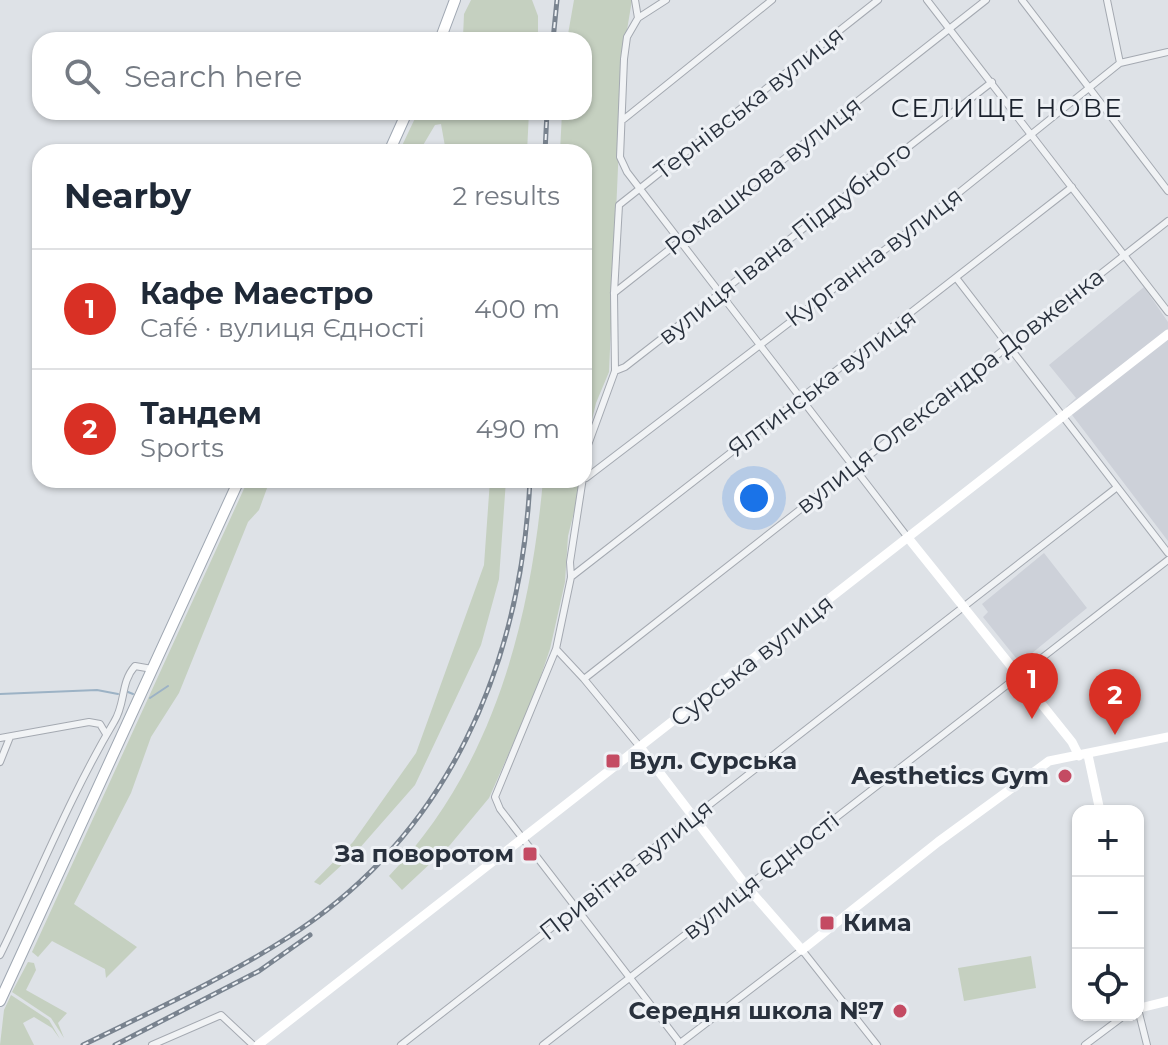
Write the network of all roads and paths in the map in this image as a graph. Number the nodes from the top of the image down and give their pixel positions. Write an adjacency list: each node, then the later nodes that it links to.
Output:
1 (455, 0): 12 (main road)
2 (635, 0): 10 (street)
3 (666, 0): 10 (street)
4 (772, 0): 17 (street)
5 (878, 0): 22 (street, Тернівська вулиця)
6 (927, 0): 11 (street)
7 (986, 0): 11 (street, Ромашкова вулиця)
8 (1022, 0): 16 (street)
9 (1107, 0): 14 (street)
10 (638, 18): 17 (street)
11 (949, 29): 15 (street); 25 (street, Ромашкова вулиця)
12 (443, 32)
13 (1168, 52): 14 (street, Курганна вулиця)
14 (1120, 63): 16 (street, Курганна вулиця)
15 (992, 82): 19 (street); 29 (street, вулиця Івана Піддубного)
16 (1089, 89): 19 (street, Курганна вулиця); 23 (street)
17 (624, 119): 22 (street)
18 (403, 120): 20 (main road)
19 (1033, 134): 21 (street); 32 (street, Курганна вулиця)
20 (393, 144)
21 (1072, 187): 26 (street); 27 (street, Ялтинська вулиця)
22 (639, 190): 25 (street); 28 (street, Тернівська вулиця)
23 (1168, 191)
24 (1168, 221): 26 (street, вулиця Олександра Довженка)
25 (680, 241): 28 (street, Ромашкова вулиця); 29 (street)
26 (1125, 254): 30 (street); 33 (street, вулиця Олександра Довженка)
27 (957, 279): 33 (street); 35 (street, Ялтинська вулиця)
28 (614, 293): 34 (street)
29 (719, 294): 32 (street); 34 (street, вулиця Івана Піддубного)
30 (1168, 312)
31 (1168, 334): 36 (street, Сурська вулиця)
32 (759, 345): 35 (street); 39 (street, Курганна вулиця)
33 (1006, 346): 36 (street); 38 (street, вулиця Олександра Довженка)
34 (615, 371): 37 (street)
35 (802, 399): 38 (street); 46 (street, Ялтинська вулиця)
36 (1064, 418): 42 (street); 43 (street, Сурська вулиця)
37 (592, 437)
38 (855, 469): 43 (street); 51 (street, вулиця Олександра Довженка)
39 (592, 473)
40 (235, 488): 49 (main road)
41 (584, 488): 46 (street)
42 (1116, 488): 44 (street); 47 (street, Привітна вулиця)
43 (909, 539): 47 (street); 56 (street, Сурська вулиця)
44 (1168, 553)
45 (1168, 560): 50 (street, вулиця Єдності)
46 (571, 577): 48 (street)
47 (964, 607): 50 (street); 60 (street, Привітна вулиця)
48 (556, 649): 51 (street); 61 (street)
49 (152, 669): 52 (street); 67 (main road)
50 (1019, 675): 57 (street); 62 (street, вулиця Єдності)
51 (584, 679): 56 (street)
52 (106, 734): 53 (street); 65 (street)
53 (10, 737): 55 (street); 58 (street)
54 (1168, 737): 57 (street)
55 (0, 738)
56 (640, 747): 60 (street); 61 (street, Сурська вулиця)
57 (1084, 755): 59 (street); 64 (street)
58 (0, 762)
59 (1098, 805)
60 (694, 816): 62 (street); 63 (street, Привітна вулиця)
61 (524, 839): 63 (street); 74 (street, Сурська вулиця)
62 (747, 887): 64 (street); 66 (street, вулиця Єдності)
63 (577, 910): 66 (street); 75 (street, Привітна вулиця)
64 (802, 950): 72 (street); 77 (street)
65 (0, 955)
66 (628, 979): 72 (street); 76 (street, вулиця Єдності)
67 (0, 1001)
68 (1168, 1001): 69 (street)
69 (1144, 1005)
70 (1117, 1021): 78 (street)
71 (1142, 1021): 79 (street)
72 (678, 1044)
73 (152, 1045): 74 (street)
74 (255, 1045)
75 (401, 1045)
76 (543, 1045)
77 (877, 1045)
78 (1085, 1045)
79 (1147, 1045)

